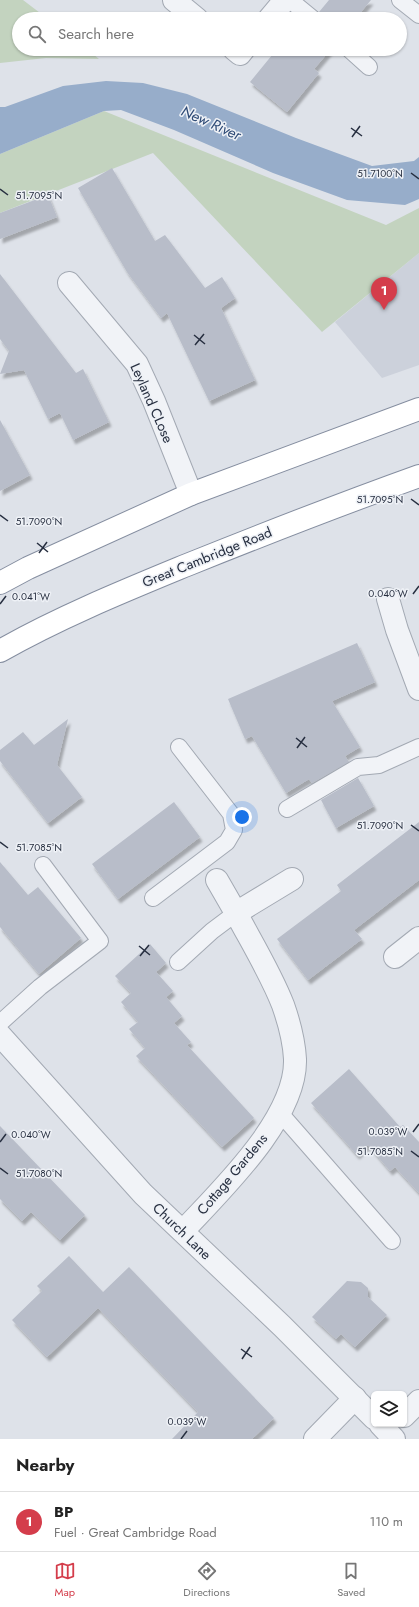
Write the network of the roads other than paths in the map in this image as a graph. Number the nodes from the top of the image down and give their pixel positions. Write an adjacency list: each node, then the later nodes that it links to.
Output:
1 (174, 0): 5 (street)
2 (285, 0): 6 (street)
3 (290, 0): 7 (lane)
4 (400, 0): 8 (lane)
5 (189, 12)
6 (275, 12)
7 (305, 12)
8 (419, 15)
9 (357, 56): 10 (lane)
10 (370, 67)
11 (69, 282): 14 (street, Leyland CLose)
12 (419, 409): 14 (highway)
13 (419, 476): 17 (highway, Great Cambridge Road)
14 (191, 494): 15 (highway)
15 (0, 583)
16 (388, 599): 18 (street)
17 (0, 650)
18 (419, 689)
19 (179, 747): 22 (lane)
20 (419, 747): 21 (lane)
21 (287, 809)
22 (204, 860): 24 (lane); 26 (lane)
23 (42, 865): 31 (lane)
24 (217, 880): 27 (street, Cottage Gardens)
25 (292, 880): 27 (street)
26 (153, 898)
27 (236, 913): 30 (lane); 33 (street, Cottage Gardens)
28 (419, 938): 29 (street)
29 (395, 957)
30 (178, 962)
31 (0, 1023)
32 (0, 1035): 34 (street, Church Lane)
33 (280, 1113): 34 (street, Cottage Gardens); 35 (lane)
34 (183, 1231): 36 (street, Church Lane)
35 (392, 1241)
36 (356, 1398): 38 (street, Church Lane); 40 (street)
37 (419, 1401): 39 (street)
38 (371, 1412)
39 (407, 1413)
40 (315, 1439)

